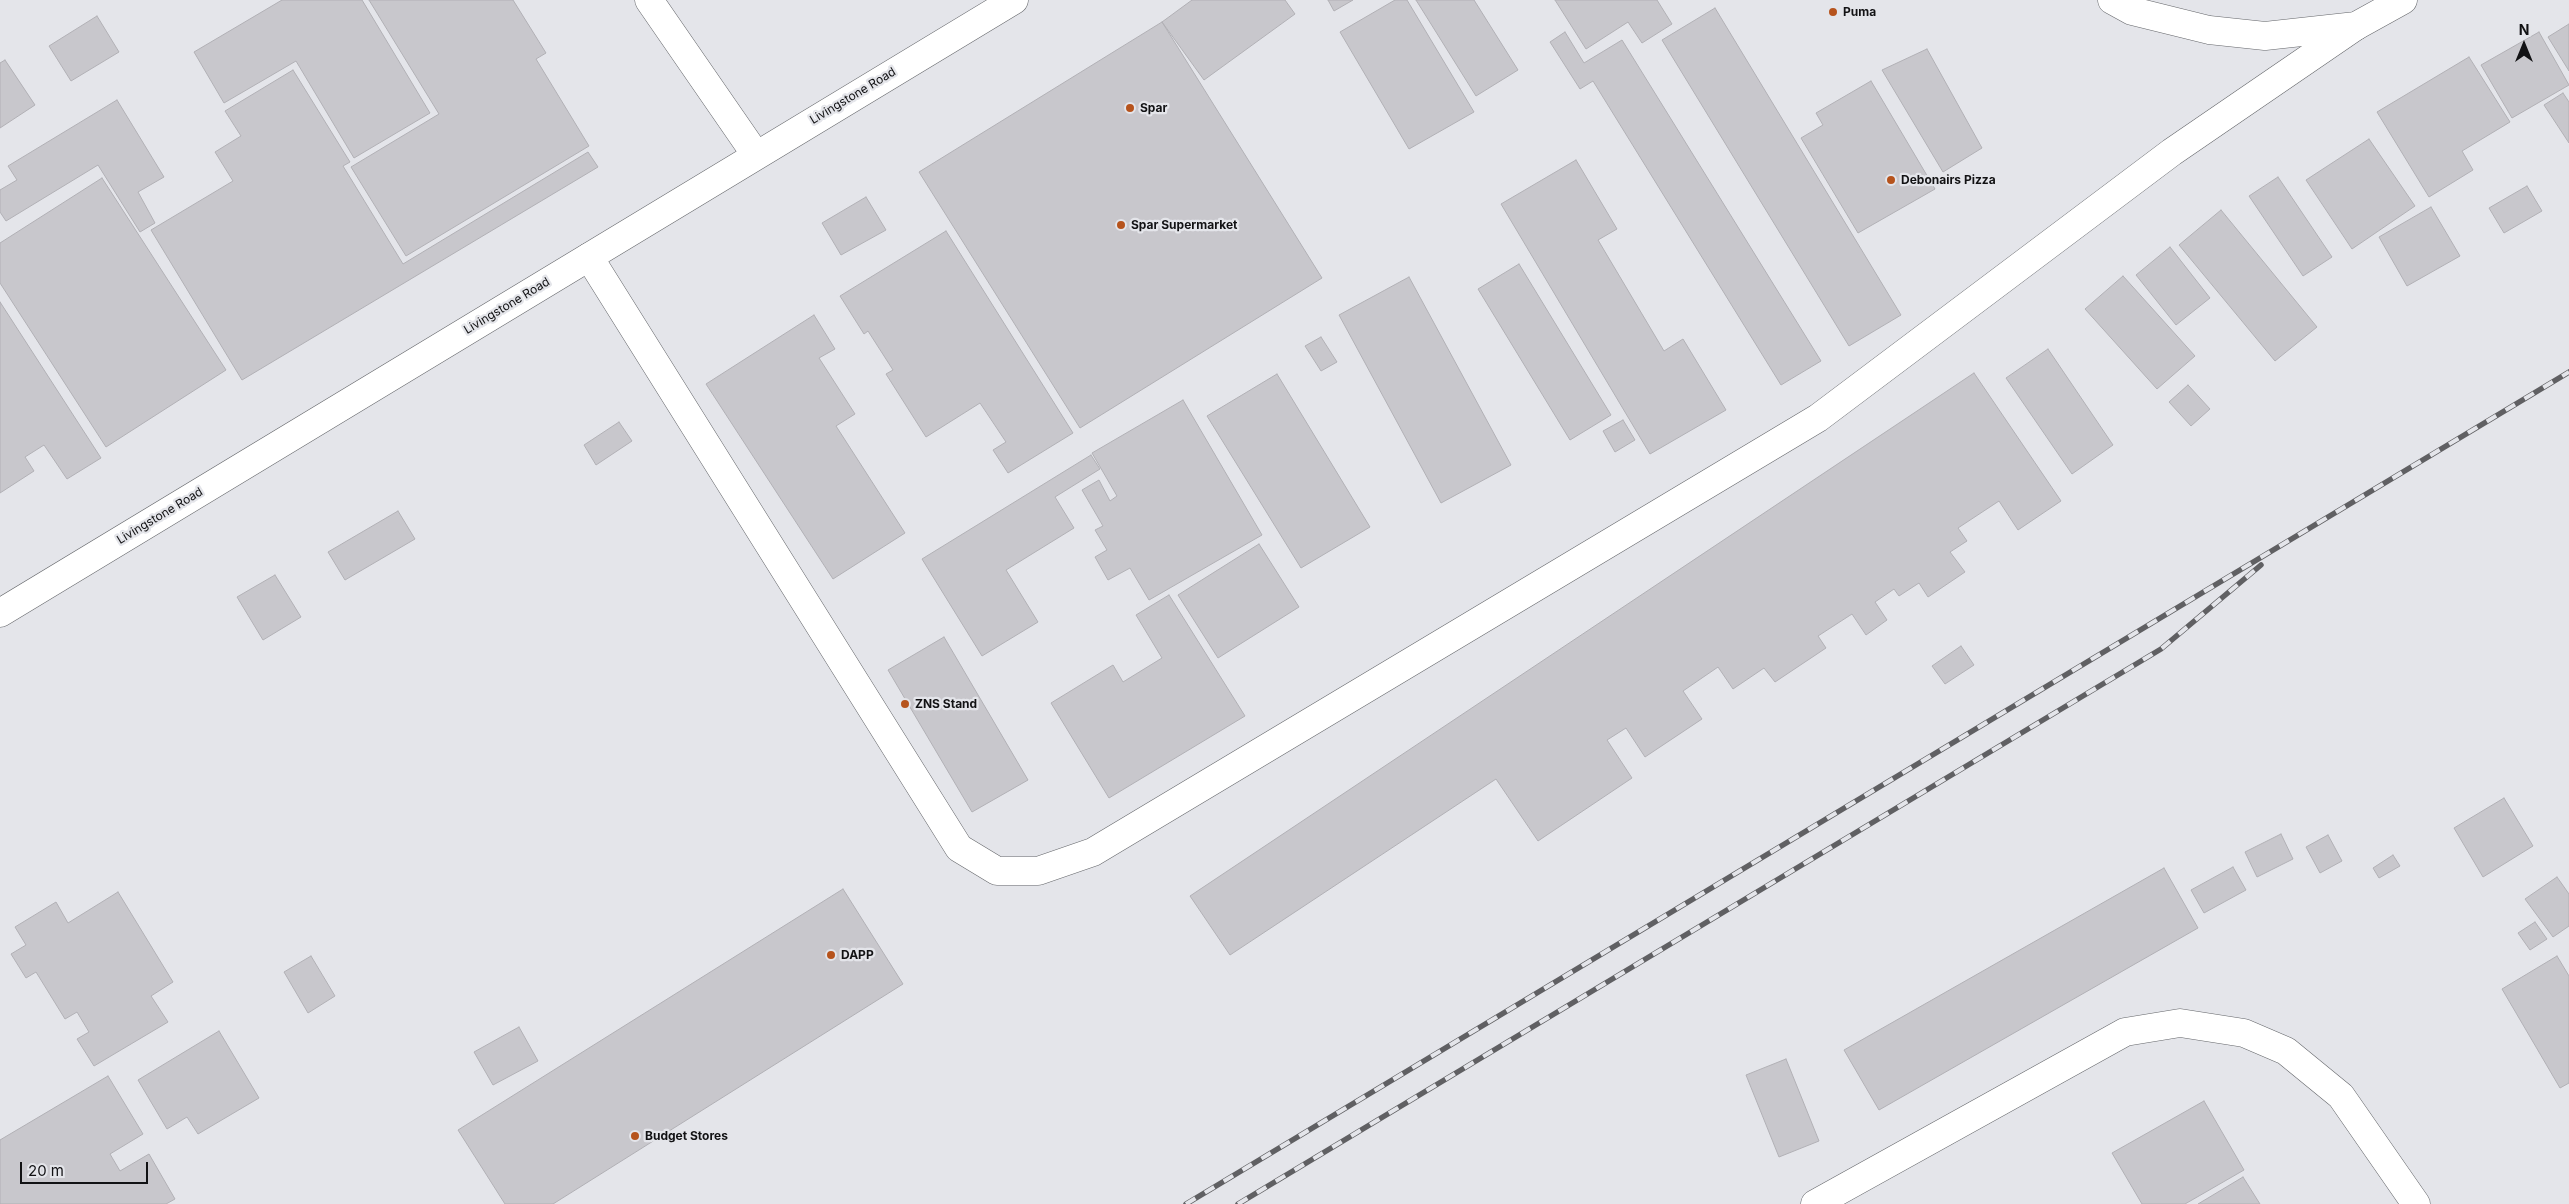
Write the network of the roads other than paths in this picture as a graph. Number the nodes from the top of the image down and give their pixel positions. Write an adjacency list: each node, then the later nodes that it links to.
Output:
1 (649, 0): 6 (main road)
2 (1014, 0): 6 (main road, Livingstone Road)
3 (2112, 0): 5 (main road)
4 (2403, 0): 5 (main road)
5 (2356, 26): 7 (main road)
6 (756, 156): 7 (main road, Livingstone Road)
7 (589, 257): 8 (main road, Livingstone Road)
8 (0, 613)
9 (1815, 1204): 10 (main road)
10 (2416, 1204)

